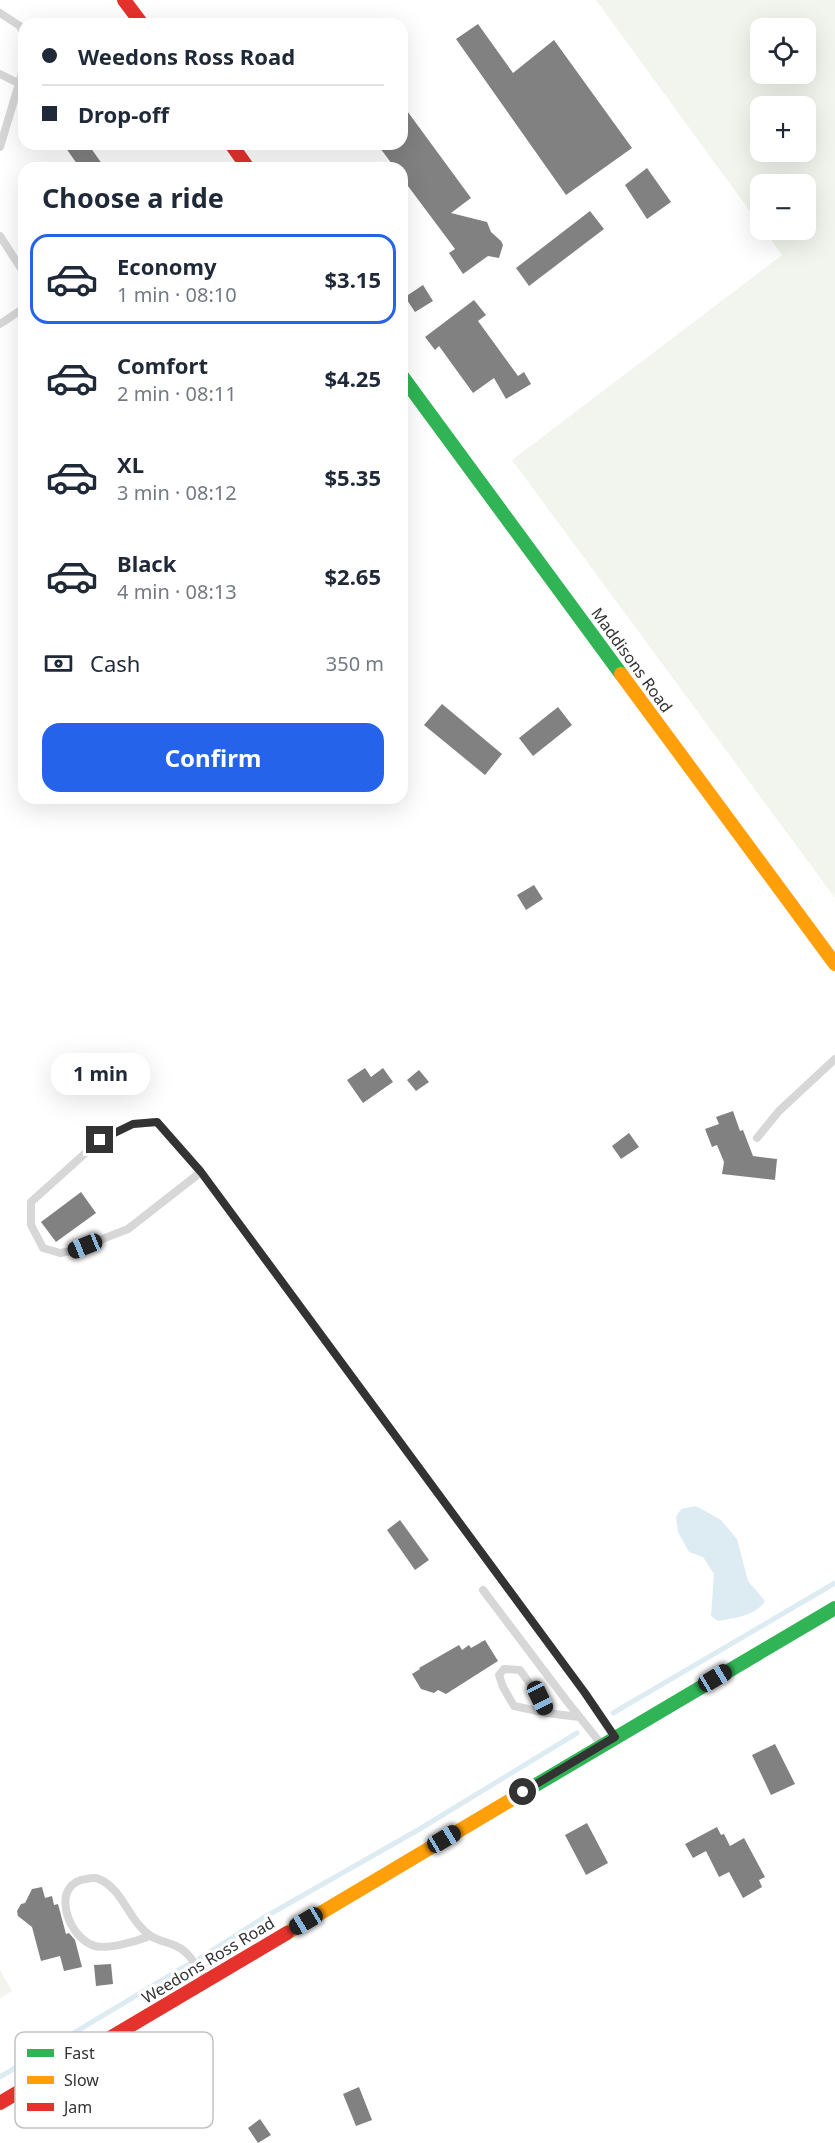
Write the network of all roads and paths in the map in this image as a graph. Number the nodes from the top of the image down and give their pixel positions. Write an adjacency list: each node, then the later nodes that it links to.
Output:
1 (124, 0): 3 (main road)
2 (0, 13): 4 (lane)
3 (138, 18)
4 (18, 25)
5 (0, 74): 6 (lane)
6 (18, 83)
7 (18, 90): 8 (lane)
8 (0, 147)
9 (0, 236): 10 (lane)
10 (18, 264)
11 (18, 312): 12 (lane)
12 (0, 324)
13 (408, 384): 14 (main road, Maddisons Road)
14 (835, 964)
15 (835, 1059): 16 (lane)
16 (757, 1138)
17 (201, 1172): 17 (lane); 22 (lane)
18 (483, 1590): 21 (lane)
19 (835, 1608): 22 (main road, Weedons Ross Road)
20 (547, 1713): 20 (lane); 21 (lane)
21 (579, 1717): 23 (lane)
22 (615, 1737): 23 (main road, Weedons Ross Road)
23 (602, 1745): 25 (main road, Weedons Ross Road)
24 (150, 1936): 24 (lane); 25 (lane)
25 (207, 1980): 26 (main road, Weedons Ross Road)
26 (119, 2032)
27 (15, 2094): 28 (main road, Weedons Ross Road)
28 (0, 2103)

